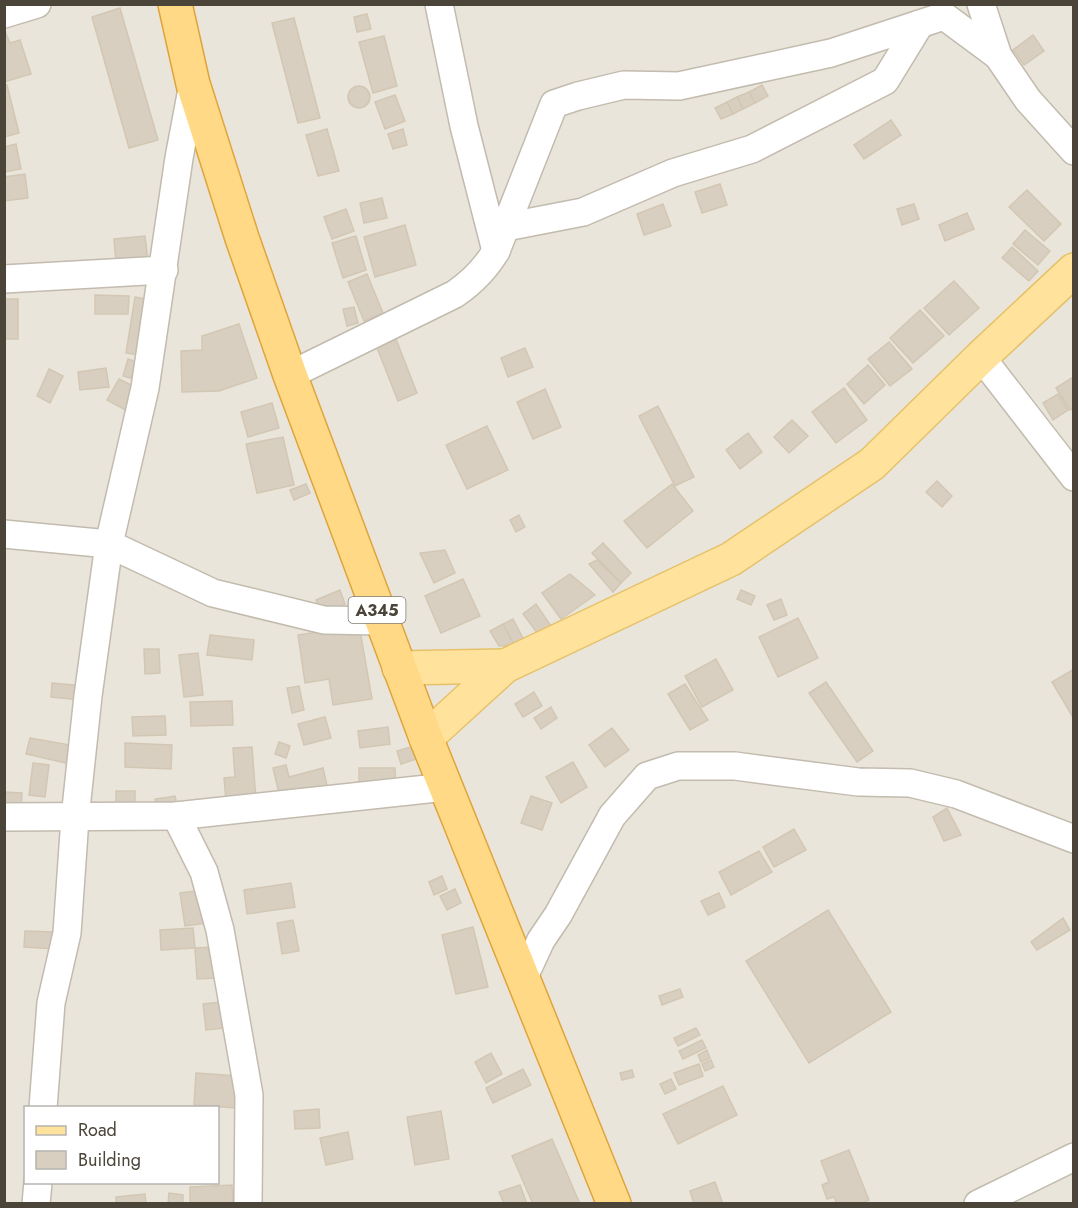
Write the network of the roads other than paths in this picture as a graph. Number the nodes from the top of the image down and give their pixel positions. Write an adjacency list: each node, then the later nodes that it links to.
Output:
1 (37, 4): 5 (street)
2 (175, 4): 8 (highway, A345)
3 (439, 4): 10 (street)
4 (981, 4): 7 (street)
5 (4, 14)
6 (920, 24): 7 (street); 10 (street); 10 (street)
7 (998, 56): 9 (street)
8 (193, 84): 11 (street); 15 (highway, A345)
9 (1074, 151)
10 (501, 239): 15 (street)
11 (164, 270): 13 (street); 18 (street)
12 (1074, 270): 14 (main road)
13 (4, 279)
14 (981, 357): 16 (street); 20 (main road)
15 (290, 375): 19 (highway, A345)
16 (1074, 477)
17 (6, 531): 18 (street)
18 (109, 544): 19 (street); 26 (street)
19 (381, 621): 21 (highway, A345)
20 (505, 666): 21 (main road); 22 (main road)
21 (399, 668): 22 (highway, A345)
22 (426, 738): 23 (highway, A345)
23 (446, 787): 24 (street); 28 (highway, A345)
24 (176, 816): 26 (street); 33 (street)
25 (4, 817): 26 (street)
26 (75, 818): 29 (street)
27 (1074, 839): 28 (street)
28 (523, 979): 34 (highway, A345)
29 (43, 1106)
30 (1074, 1157): 35 (street)
31 (38, 1184): 32 (street)
32 (36, 1203)
33 (248, 1203)
34 (614, 1203)
35 (978, 1203)

